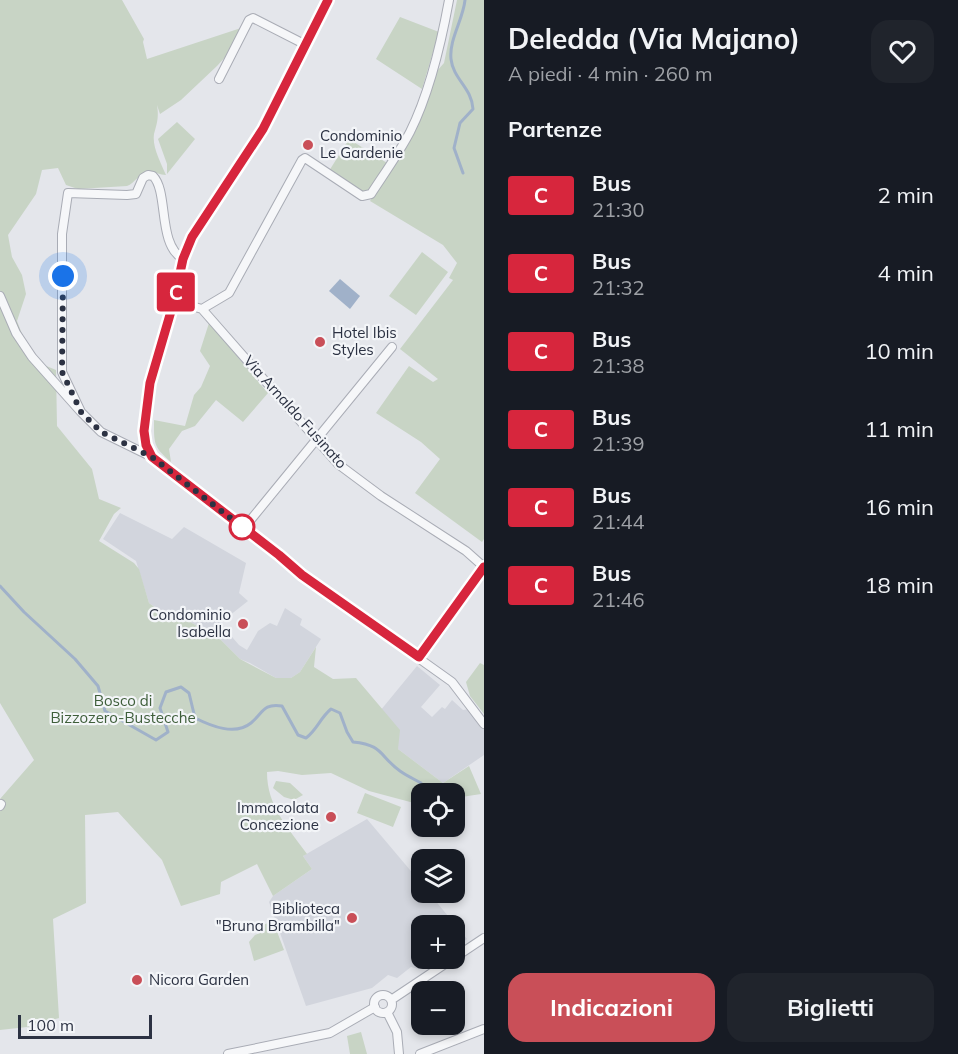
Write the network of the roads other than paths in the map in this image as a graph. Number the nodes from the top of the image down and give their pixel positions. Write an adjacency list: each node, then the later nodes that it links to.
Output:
1 (328, 0): 3 (street)
2 (449, 0): 8 (street)
3 (306, 45): 4 (street); 5 (street)
4 (219, 79)
5 (183, 259): 7 (street); 10 (street)
6 (0, 296): 10 (street)
7 (174, 301): 8 (street); 12 (street)
8 (202, 309): 11 (street, Via Arnaldo Fusinato)
9 (392, 346): 11 (street)
10 (81, 412): 12 (street)
11 (316, 440): 13 (street); 14 (street, Via Arnaldo Fusinato)
12 (152, 457): 13 (street)
13 (244, 528): 15 (street)
14 (484, 567): 15 (street)
15 (419, 657): 16 (street)
16 (484, 724)
17 (484, 938): 18 (street)
18 (391, 1000): 19 (street); 20 (street)
19 (375, 1007): 20 (street); 22 (street)
20 (387, 1012): 24 (street)
21 (484, 1029): 25 (street)
22 (250, 1052): 23 (street)
23 (228, 1054)
24 (399, 1054)
25 (420, 1054)

